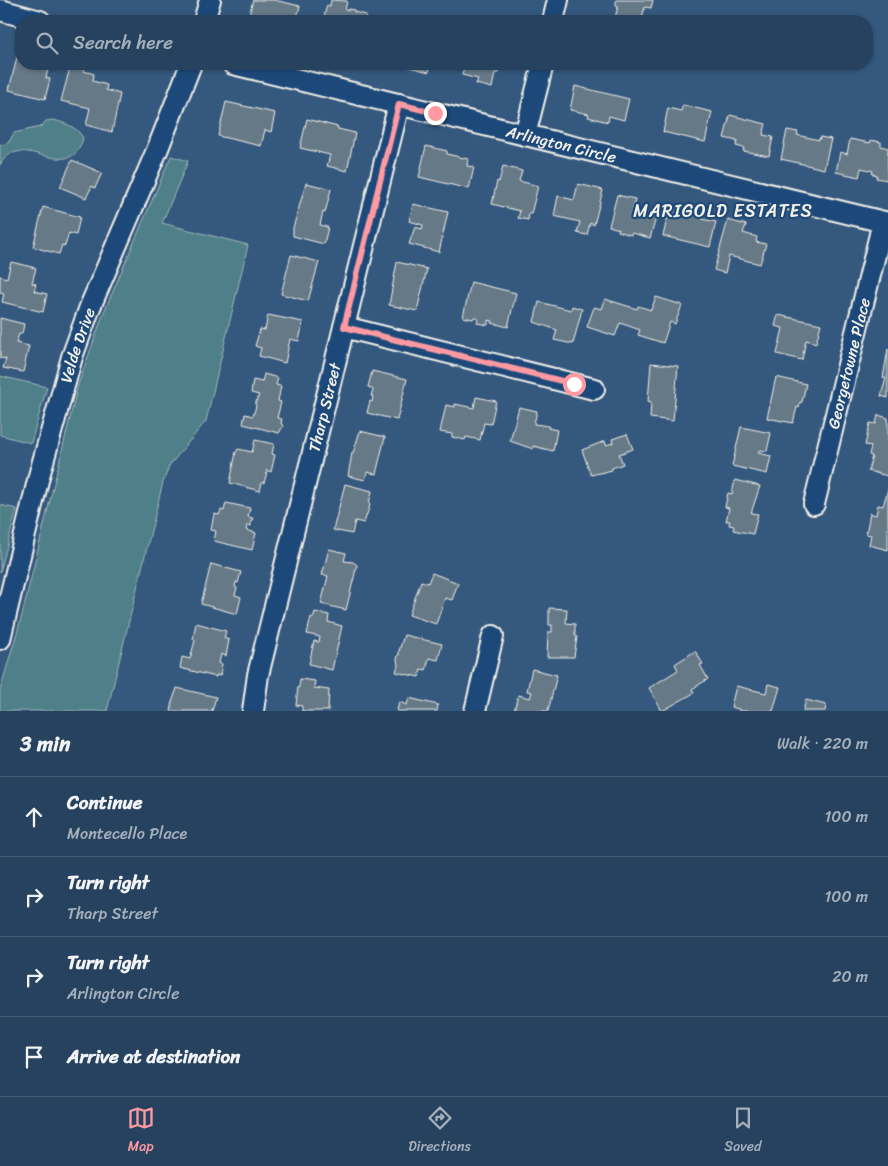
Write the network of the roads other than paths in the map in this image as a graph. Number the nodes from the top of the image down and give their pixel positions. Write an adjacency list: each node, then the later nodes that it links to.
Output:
1 (210, 0): 5 (street)
2 (558, 0): 6 (street)
3 (0, 10): 4 (street)
4 (18, 15)
5 (206, 15)
6 (554, 15)
7 (190, 70): 17 (street, Velde Drive)
8 (258, 70): 10 (street, Arlington Circle)
9 (541, 70): 11 (street)
10 (399, 104): 11 (street, Arlington Circle); 13 (street, Tharp Street)
11 (525, 135): 12 (street, Arlington Circle)
12 (885, 222): 15 (street, Georgetowne Place)
13 (344, 327): 14 (street); 18 (street, Tharp Street)
14 (594, 389)
15 (814, 504)
16 (493, 636): 19 (street)
17 (0, 638)
18 (253, 711)
19 (475, 711)

